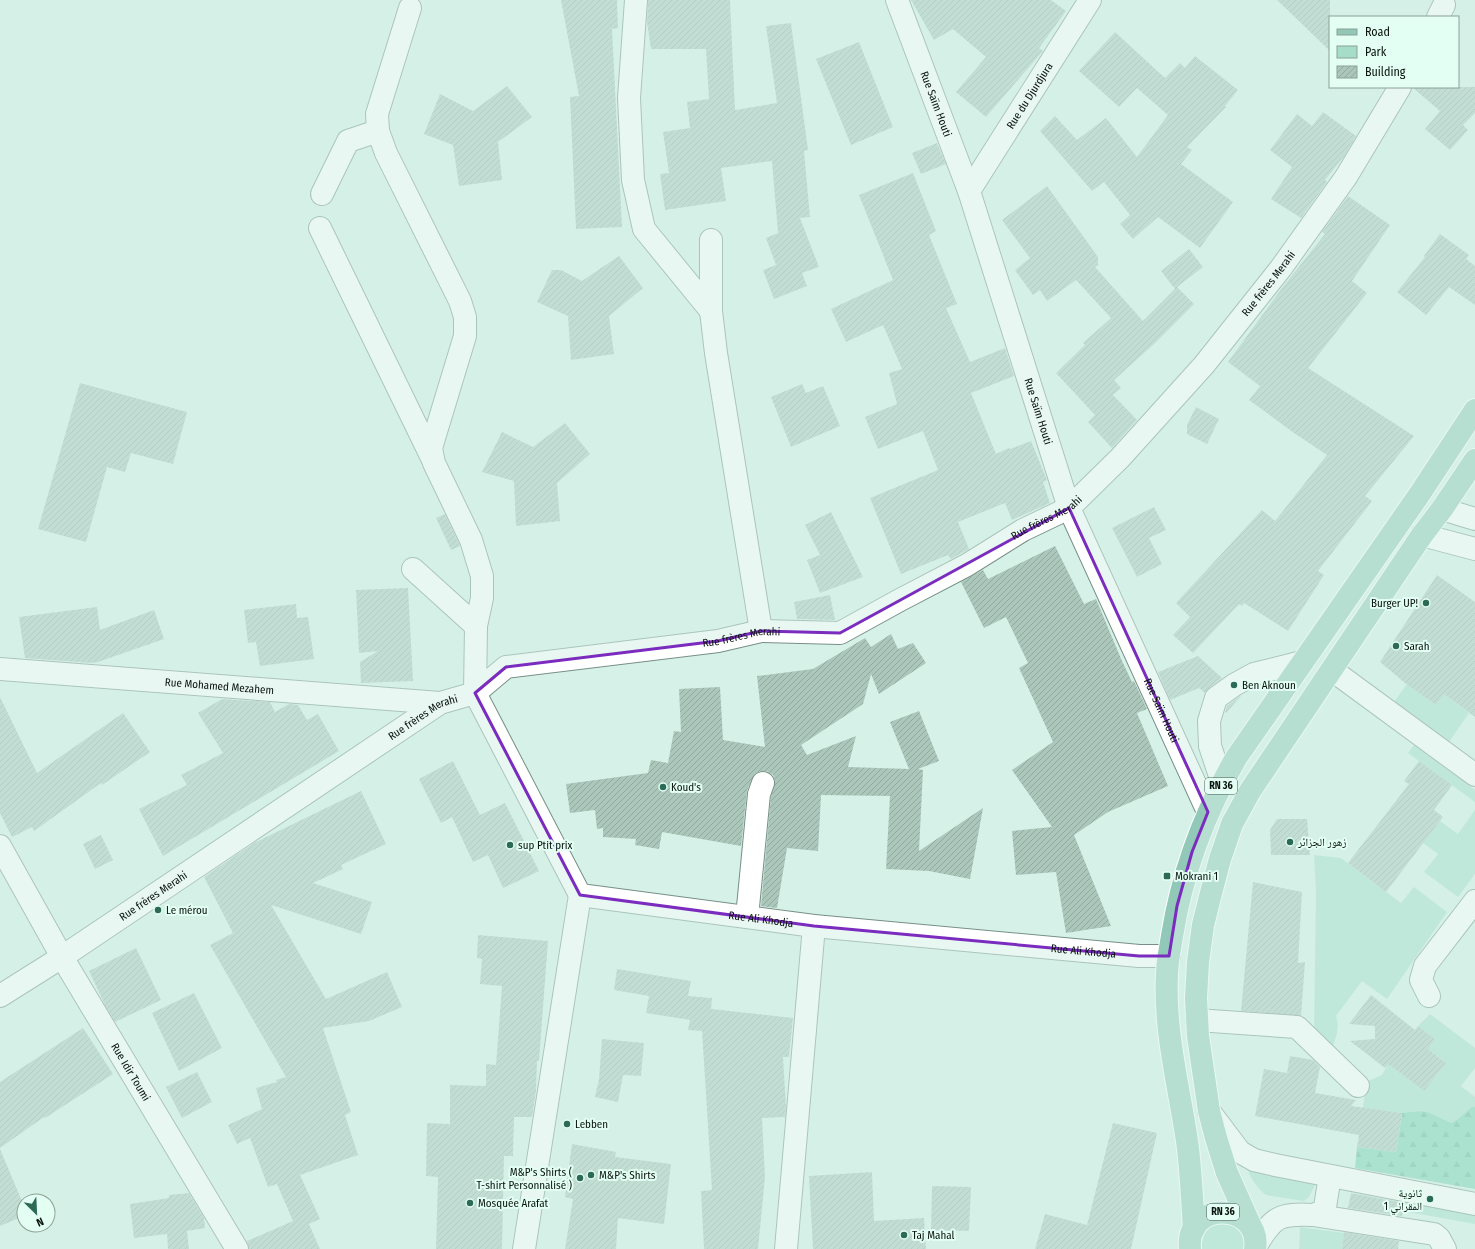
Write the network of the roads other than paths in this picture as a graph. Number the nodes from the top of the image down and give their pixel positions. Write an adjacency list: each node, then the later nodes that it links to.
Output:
1 (636, 0): 11 (street)
2 (897, 0): 7 (street, Rue Saïm Houti)
3 (1090, 0): 7 (street, Rue du Djurdjura)
4 (410, 8): 6 (street)
5 (1399, 88): 15 (street, Rue frères Merahi)
6 (378, 131): 8 (street); 14 (street)
7 (969, 191): 15 (street, Rue Saïm Houti)
8 (322, 194)
9 (320, 228): 14 (street)
10 (711, 240): 11 (street)
11 (711, 311): 22 (street)
12 (1475, 410): 23 (main road, RN 36)
13 (1475, 460): 16 (main road, RN 36)
14 (434, 463): 21 (street)
15 (1069, 508): 22 (street, Rue frères Merahi); 31 (street, Rue Saïm Houti)
16 (1442, 509): 17 (street); 18 (main road, RN 36)
17 (1475, 519)
18 (1422, 535): 19 (street); 25 (main road, RN 36)
19 (1475, 549)
20 (414, 569): 21 (street)
21 (476, 626): 26 (street)
22 (762, 631): 26 (street, Rue frères Merahi)
23 (1302, 662): 29 (main road, RN 36); 29 (street)
24 (0, 669): 27 (street, Rue Mohamed Mezahem)
25 (1332, 670): 28 (street); 41 (main road, RN 36)
26 (475, 693): 27 (street, Rue frères Merahi); 33 (street)
27 (440, 703): 38 (street, Rue frères Merahi)
28 (1475, 775)
29 (1222, 782): 31 (main road, RN 36)
30 (763, 783): 35 (street)
31 (1208, 812): 37 (main road, RN 36)
32 (0, 846): 38 (street)
33 (580, 895): 35 (street, Rue Ali Khodja); 50 (street)
34 (1475, 900): 40 (street)
35 (747, 917): 36 (street, Rue Ali Khodja)
36 (814, 926): 37 (street, Rue Ali Khodja); 51 (street)
37 (1169, 956): 47 (main road, RN 36)
38 (62, 957): 39 (street); 49 (street, Rue Idir Toumi)
39 (0, 996)
40 (1429, 996)
41 (1197, 1020): 42 (street); 43 (main road, RN 36)
42 (1358, 1086)
43 (1209, 1111): 44 (street); 48 (main road, RN 36)
44 (1330, 1176): 45 (street); 46 (street)
45 (1475, 1204)
46 (1314, 1215): 48 (street); 52 (street)
47 (1190, 1241): 48 (main road, RN 36)
48 (1254, 1241)
49 (237, 1249)
50 (524, 1249)
51 (786, 1249)
52 (1445, 1249)

